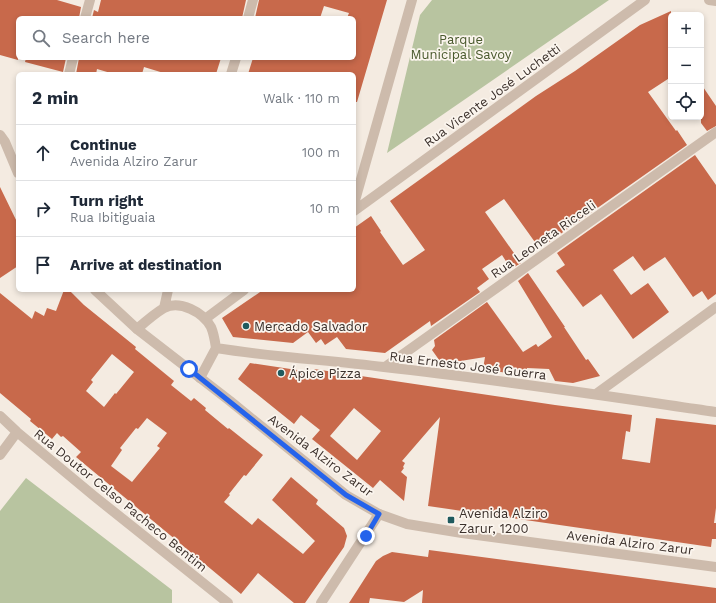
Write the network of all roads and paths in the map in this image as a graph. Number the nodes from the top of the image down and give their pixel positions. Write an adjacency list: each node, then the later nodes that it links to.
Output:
1 (90, 0): 7 (street)
2 (254, 0): 8 (street)
3 (412, 0): 16 (street)
4 (645, 0): 17 (street, Rua Vicente José Luchetti)
5 (710, 0): 6 (street)
6 (716, 1)
7 (86, 16)
8 (249, 16)
9 (72, 60): 11 (street)
10 (235, 60): 12 (street)
11 (70, 72)
12 (232, 72)
13 (716, 132): 26 (street, Rua Leoneta Ricceli)
14 (0, 135): 15 (street)
15 (16, 168)
16 (356, 197)
17 (356, 210)
18 (97, 292): 24 (street, Avenida Alziro Zarur)
19 (168, 292): 22 (street)
20 (241, 292): 23 (street)
21 (716, 307): 28 (street)
22 (164, 308): 23 (street); 24 (street)
23 (205, 319): 25 (street)
24 (137, 329): 27 (street, Avenida Alziro Zarur)
25 (216, 348): 26 (street, Rua Ernesto José Guerra); 27 (street)
26 (385, 367): 28 (street, Rua Ernesto José Guerra)
27 (200, 378): 33 (street, Avenida Alziro Zarur)
28 (596, 394): 29 (street, Rua Ernesto José Guerra)
29 (716, 412)
30 (0, 416): 31 (street, Rua Doutor Celso Pacheco Bentim)
31 (17, 432): 32 (street); 35 (street, Rua Doutor Celso Pacheco Bentim)
32 (0, 455)
33 (379, 514): 34 (street, Avenida Alziro Zarur); 38 (street)
34 (716, 567)
35 (214, 592): 36 (street); 37 (street, Rua Doutor Celso Pacheco Bentim)
36 (213, 603)
37 (228, 603)
38 (321, 603)

